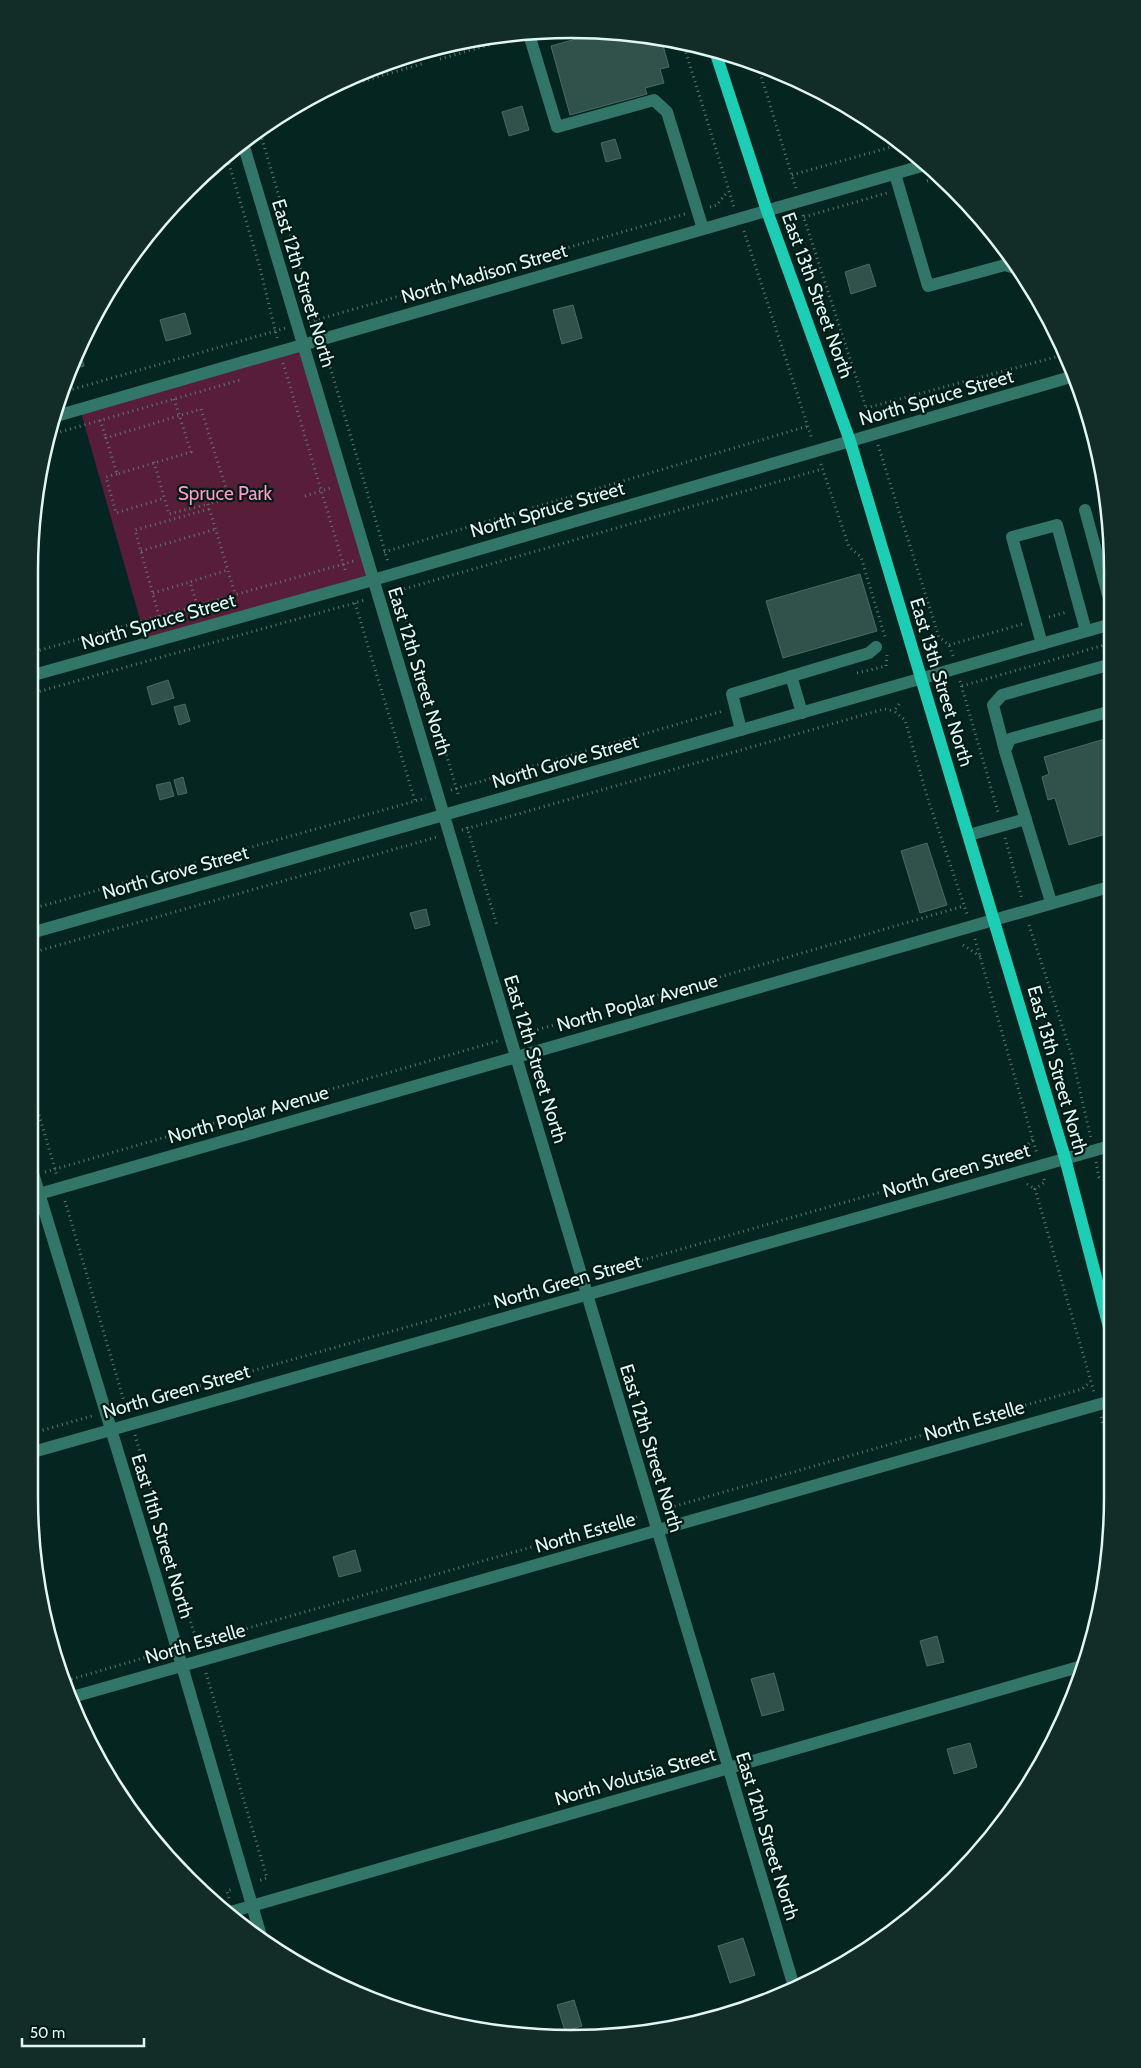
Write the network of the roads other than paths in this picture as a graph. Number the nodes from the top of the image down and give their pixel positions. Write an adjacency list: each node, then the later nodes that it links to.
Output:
1 (531, 39): 7 (street)
2 (719, 59): 6 (main road, East 13th Street North)
3 (245, 149): 9 (street, East 12th Street North)
4 (918, 167): 5 (street, North Madison Street)
5 (895, 174): 6 (street, North Madison Street); 8 (street)
6 (767, 211): 7 (street, North Madison Street); 12 (main road, East 13th Street North)
7 (703, 228): 9 (street, North Madison Street)
8 (1008, 266)
9 (303, 345): 11 (street, North Madison Street); 14 (street, East 12th Street North)
10 (1067, 378): 12 (street, North Spruce Street)
11 (61, 415)
12 (850, 441): 14 (street, North Spruce Street); 23 (main road, East 13th Street North)
13 (1085, 510): 15 (street)
14 (373, 580): 21 (street, North Spruce Street); 28 (street, East 12th Street North)
15 (1104, 580)
16 (1104, 626): 17 (street, North Grove Street)
17 (1086, 631): 18 (street, North Grove Street); 18 (street)
18 (1042, 644): 23 (street, North Grove Street)
19 (883, 648): 22 (street)
20 (1104, 666): 27 (street)
21 (38, 674)
22 (791, 676): 24 (street); 26 (street)
23 (922, 678): 24 (street, North Grove Street); 30 (main road, East 13th Street North)
24 (802, 713): 26 (street, North Grove Street)
25 (1104, 713): 27 (street)
26 (741, 730): 28 (street, North Grove Street)
27 (1006, 751): 29 (street)
28 (444, 814): 34 (street, North Grove Street); 35 (street, East 12th Street North)
29 (1026, 819): 30 (street); 32 (street)
30 (969, 835): 33 (main road, East 13th Street North)
31 (1104, 887): 32 (street, North Poplar Avenue)
32 (1051, 902): 33 (street, North Poplar Avenue)
33 (994, 918): 35 (street, North Poplar Avenue); 37 (main road, East 13th Street North)
34 (38, 931)
35 (516, 1057): 38 (street, North Poplar Avenue); 40 (street, East 12th Street North)
36 (1104, 1148): 37 (street, North Green Street)
37 (1065, 1158): 40 (street, North Green Street); 41 (main road, East 13th Street North)
38 (38, 1194)
39 (38, 1201): 43 (street, East 11th Street North)
40 (587, 1296): 43 (street, North Green Street); 45 (street, East 12th Street North)
41 (1104, 1308)
42 (1104, 1402): 45 (street, North Estelle)
43 (111, 1429): 44 (street, North Green Street); 46 (street, East 11th Street North)
44 (38, 1451)
45 (657, 1531): 46 (street, North Estelle); 49 (street, East 12th Street North)
46 (182, 1666): 48 (street, North Estelle); 50 (street, East 11th Street North)
47 (1075, 1668): 49 (street, North Volutsia Street)
48 (76, 1696)
49 (729, 1769): 50 (street, North Volutsia Street); 53 (street, East 12th Street North)
50 (252, 1906): 51 (street, North Volutsia Street); 52 (street, East 11th Street North)
51 (235, 1911)
52 (259, 1930)
53 (793, 1982)

